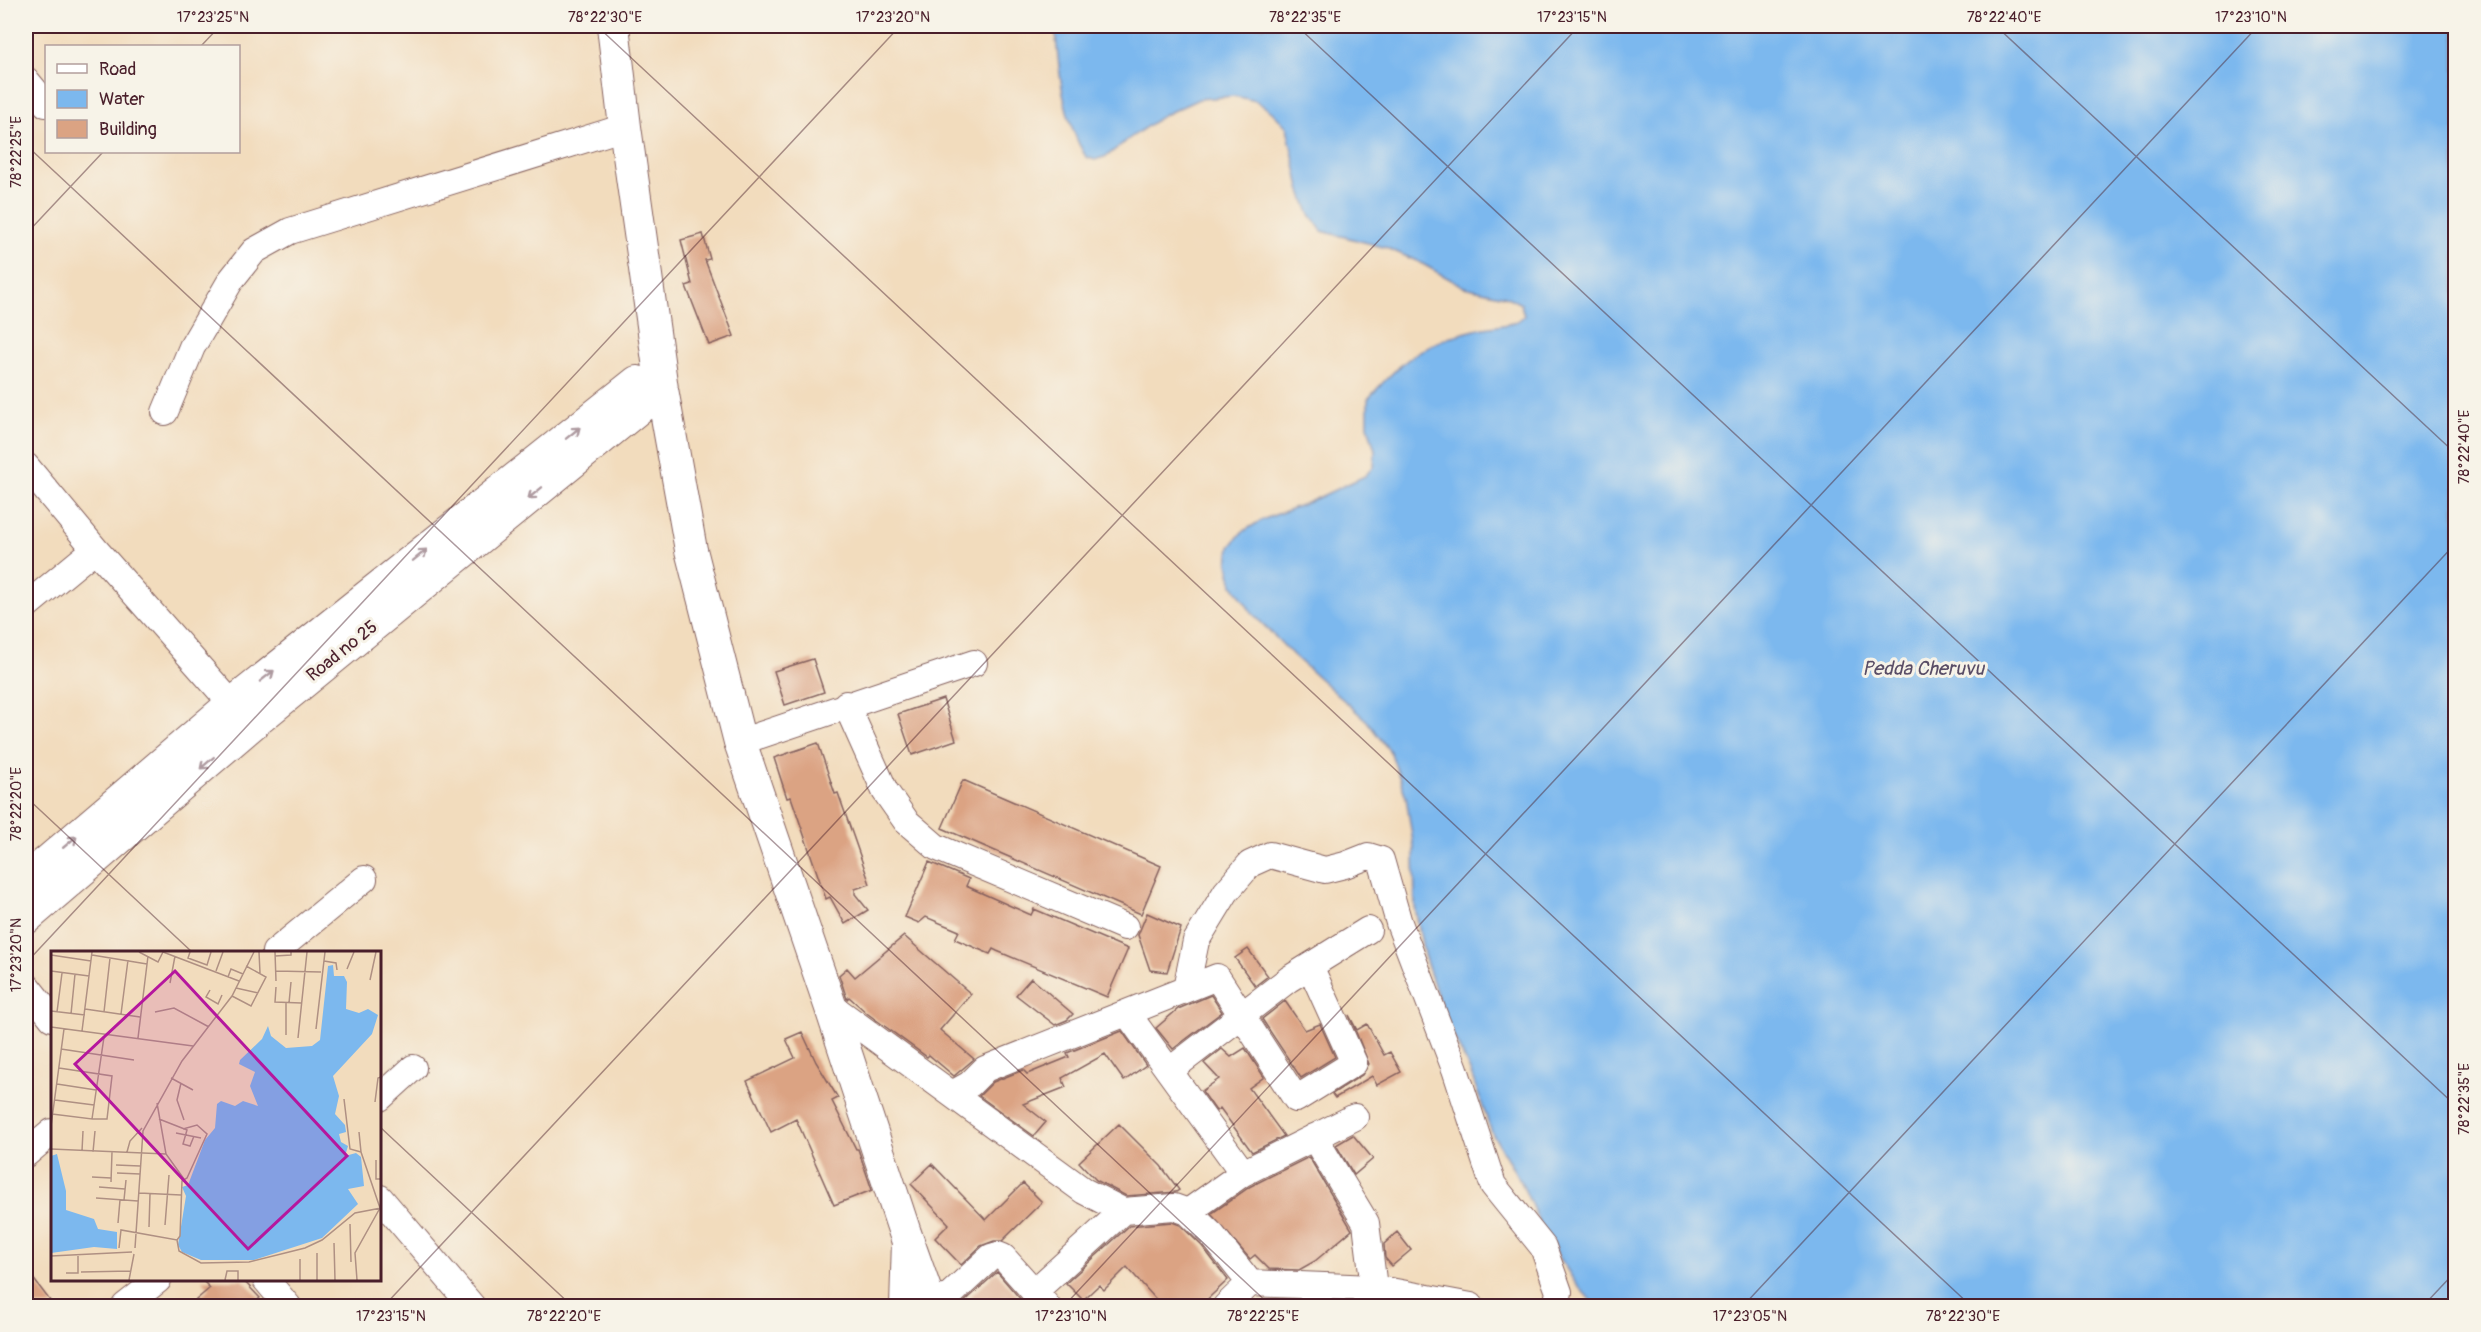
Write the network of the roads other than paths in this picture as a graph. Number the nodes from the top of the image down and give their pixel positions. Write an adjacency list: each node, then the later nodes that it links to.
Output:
1 (614, 26): 4 (street)
2 (26, 80): 3 (street)
3 (45, 103)
4 (625, 127): 5 (street); 6 (street)
5 (661, 377): 9 (street, Road no 25); 14 (street)
6 (165, 412)
7 (26, 466): 8 (street)
8 (95, 549): 10 (street); 13 (street)
9 (384, 600): 13 (street, Road no 25, one-way to 9); 17 (street, Road no 25, one-way to 17)
10 (26, 606)
11 (974, 663): 12 (street)
12 (846, 704): 14 (street); 18 (street)
13 (232, 705): 16 (street, Road no 25, one-way to 13)
14 (740, 742): 24 (street)
15 (364, 879): 20 (street)
16 (26, 880)
17 (26, 918)
18 (1125, 927)
19 (1368, 930): 21 (street)
20 (276, 951)
21 (1310, 966): 26 (street); 26 (street)
22 (26, 985): 27 (street)
23 (1186, 989): 25 (street); 26 (street); 53 (street)
24 (830, 1005): 30 (street); 40 (street)
25 (1127, 1013): 29 (street); 30 (street)
26 (1242, 1016): 29 (street)
27 (51, 1017)
28 (412, 1068): 31 (street)
29 (1169, 1071): 36 (street)
30 (952, 1094): 38 (street)
31 (381, 1097)
32 (1355, 1117): 34 (street)
33 (51, 1133): 35 (street)
34 (1314, 1137): 36 (street); 44 (street)
35 (26, 1154)
36 (1243, 1173): 39 (street)
37 (381, 1199): 48 (street)
38 (1123, 1211): 39 (street); 45 (street)
39 (1188, 1212): 43 (street)
40 (905, 1233): 49 (street); 50 (street)
41 (157, 1281): 46 (street)
42 (267, 1281): 47 (street)
43 (1250, 1283): 44 (street); 51 (street)
44 (1374, 1288): 52 (street)
45 (1041, 1299): 50 (street)
46 (125, 1306)
47 (288, 1306)
48 (472, 1306)
49 (903, 1306)
50 (937, 1306)
51 (1226, 1306)
52 (1471, 1306)
53 (1556, 1306)

